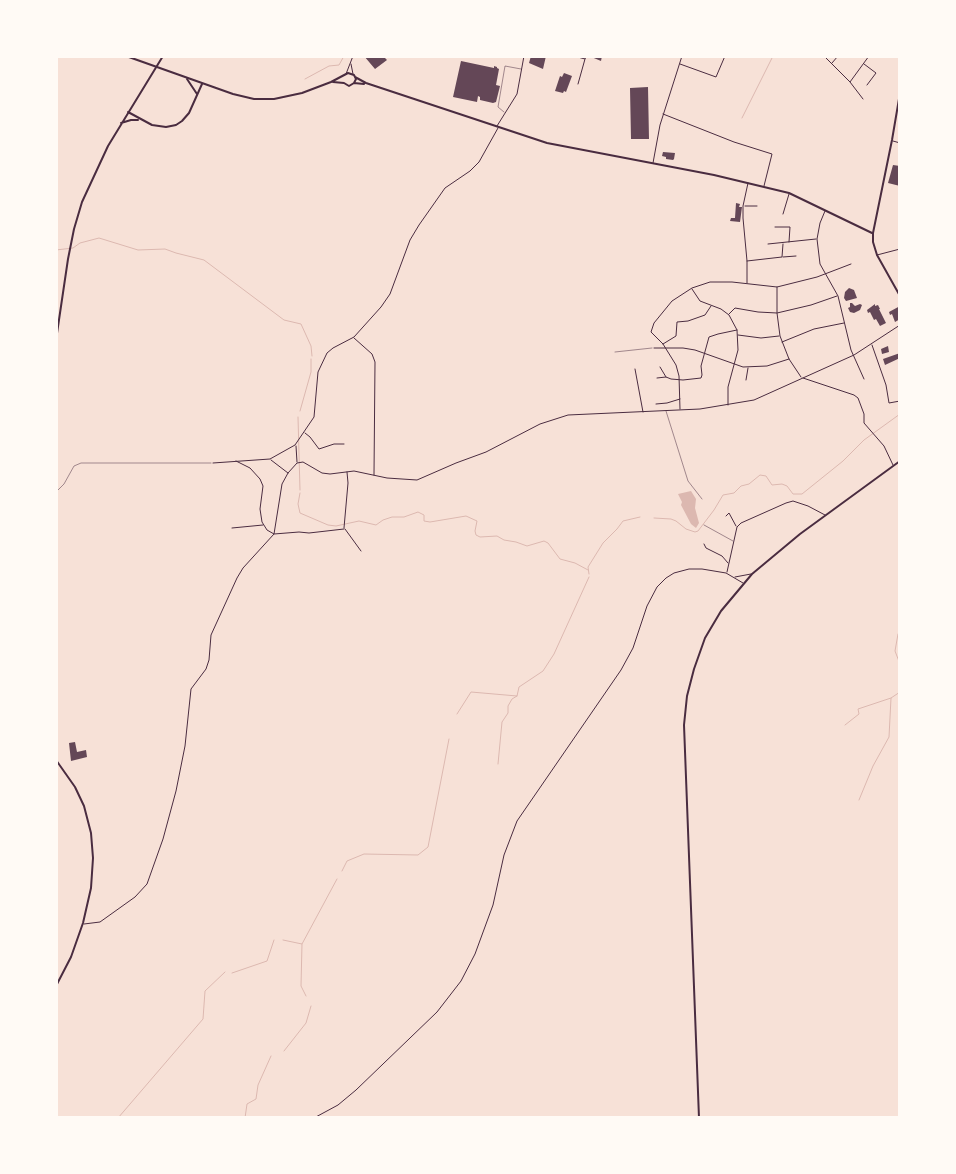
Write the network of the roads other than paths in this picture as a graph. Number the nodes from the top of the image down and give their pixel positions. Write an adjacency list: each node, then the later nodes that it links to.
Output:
1 (126, 56): 20 (main road)
2 (164, 56): 32 (main road)
3 (353, 56): 13 (street)
4 (524, 56): 16 (street)
5 (574, 56): 11 (street)
6 (682, 56): 14 (street)
7 (725, 56): 14 (street)
8 (824, 56): 12 (street)
9 (838, 56): 12 (street)
10 (869, 56): 15 (street)
11 (586, 58): 27 (street)
12 (831, 63): 22 (street)
13 (350, 64): 17 (street); 18 (street)
14 (680, 64): 34 (street)
15 (864, 64): 22 (street); 28 (street)
16 (521, 69): 33 (street); 33 (lane)
17 (353, 74): 18 (main road); 19 (main road)
18 (345, 75): 21 (main road); 23 (main road)
19 (355, 77): 25 (main road); 26 (main road)
20 (187, 79): 24 (main road); 30 (main road)
21 (331, 82): 23 (main road); 24 (main road)
22 (850, 82): 31 (street)
23 (344, 83): 25 (main road)
24 (202, 84): 30 (main road)
25 (354, 84): 26 (main road)
26 (366, 84): 37 (main road)
27 (578, 84)
28 (867, 85)
29 (900, 93): 38 (main road)
30 (197, 94): 35 (main road)
31 (863, 99)
32 (128, 112): 35 (main road); 36 (main road)
33 (504, 112): 37 (street)
34 (663, 114): 40 (street); 42 (street)
35 (140, 120): 36 (main road)
36 (121, 123): 75 (main road)
37 (497, 127): 40 (main road); 74 (street)
38 (892, 140): 39 (street); 49 (main road)
39 (900, 142)
40 (653, 163): 41 (main road)
41 (748, 182): 42 (main road); 44 (street)
42 (763, 186): 43 (main road)
43 (789, 193): 46 (main road); 47 (street)
44 (743, 206): 45 (street); 58 (street)
45 (757, 206)
46 (825, 210): 49 (main road); 50 (street)
47 (783, 214)
48 (775, 227): 51 (street)
49 (872, 233): 55 (main road)
50 (817, 239): 51 (street); 60 (street)
51 (789, 242): 52 (street)
52 (784, 243): 53 (street); 57 (street)
53 (768, 244)
54 (900, 249): 55 (street)
55 (877, 255): 65 (main road)
56 (796, 256): 57 (street)
57 (782, 257): 58 (street)
58 (747, 261): 61 (street)
59 (851, 264): 60 (street)
60 (824, 273): 62 (street); 64 (street)
61 (747, 284): 62 (street); 63 (street)
62 (777, 287): 67 (street)
63 (692, 288): 66 (street); 77 (street)
64 (838, 296): 67 (street); 69 (street)
65 (900, 296)
66 (711, 306): 68 (street); 77 (street)
67 (777, 313): 68 (street); 73 (street)
68 (729, 315): 71 (street)
69 (845, 323): 76 (street); 83 (street)
70 (900, 326): 78 (street)
71 (737, 330): 72 (street); 82 (street)
72 (738, 335): 73 (street); 85 (street)
73 (780, 336): 76 (street)
74 (354, 337): 102 (street); 113 (street)
75 (56, 340)
76 (782, 342): 84 (street)
77 (663, 344): 80 (street)
78 (872, 344): 83 (street); 96 (street)
79 (654, 348): 80 (street); 81 (lane)
80 (666, 348): 82 (street); 92 (street)
81 (615, 352)
82 (706, 354): 85 (street); 92 (street)
83 (854, 355): 91 (street); 93 (street)
84 (789, 359): 87 (street); 91 (street)
85 (734, 364): 87 (street); 98 (street)
86 (660, 367): 89 (street)
87 (748, 367): 94 (street)
88 (635, 369): 101 (street)
89 (666, 376): 90 (street); 92 (street)
90 (657, 378)
91 (802, 378): 98 (street); 110 (street)
92 (679, 379): 95 (street)
93 (864, 379)
94 (746, 380)
95 (680, 399): 97 (street); 99 (street)
96 (900, 401)
97 (656, 404)
98 (728, 405): 99 (street)
99 (680, 410): 100 (street)
100 (666, 411): 101 (street); 115 (lane)
101 (644, 412): 113 (street)
102 (304, 433): 103 (street); 104 (street)
103 (296, 444): 105 (street); 108 (street)
104 (344, 444)
105 (270, 459): 106 (street); 112 (street)
106 (236, 461): 109 (street); 119 (street)
107 (900, 461): 110 (main road)
108 (299, 462): 111 (street); 112 (street)
109 (213, 463): 114 (lane)
110 (893, 466): 116 (main road)
111 (347, 472): 113 (street); 122 (street)
112 (288, 473): 123 (street)
113 (374, 475)
114 (56, 492)
115 (702, 499)
116 (825, 515): 120 (street); 129 (main road)
117 (726, 516): 120 (street)
118 (704, 525): 124 (lane)
119 (264, 526): 121 (street); 123 (street)
120 (737, 527): 124 (street)
121 (232, 528)
122 (344, 529): 123 (street); 126 (street)
123 (274, 534): 133 (street)
124 (733, 542): 127 (street)
125 (704, 544): 127 (street)
126 (361, 552)
127 (728, 563): 128 (street)
128 (726, 573): 130 (street); 135 (street)
129 (752, 574): 130 (street); 131 (main road)
130 (735, 577): 131 (street)
131 (742, 583): 136 (main road)
132 (56, 760): 133 (main road)
133 (83, 924): 134 (main road)
134 (56, 986)
135 (314, 1118)
136 (699, 1118)

